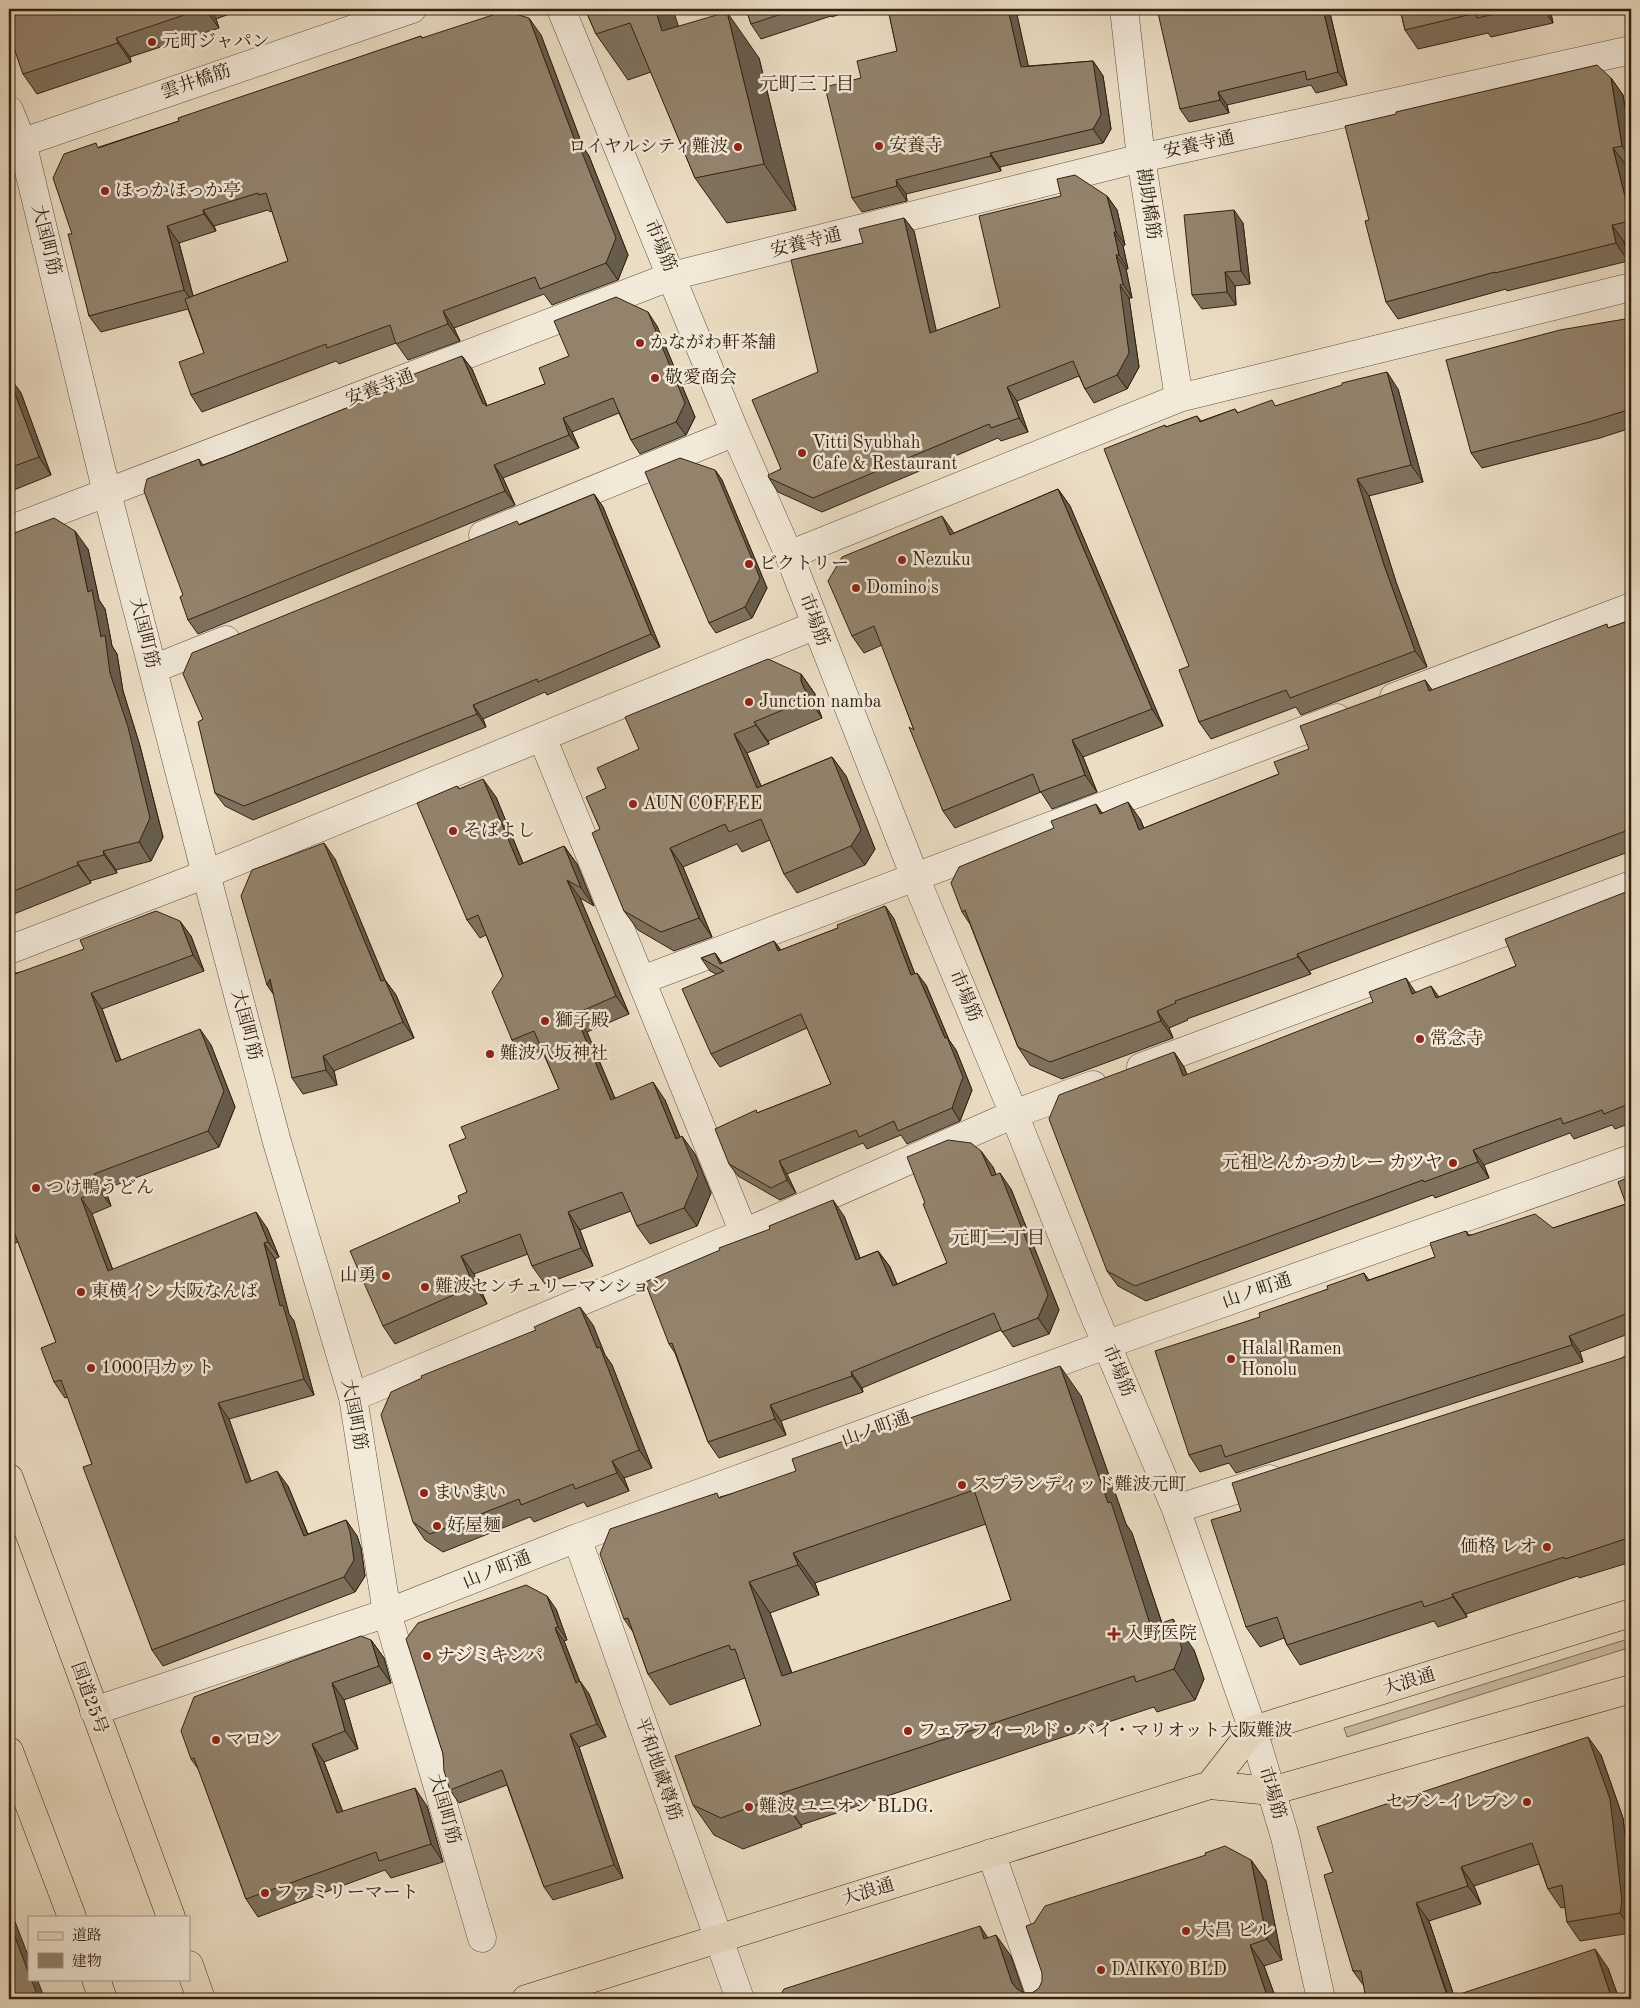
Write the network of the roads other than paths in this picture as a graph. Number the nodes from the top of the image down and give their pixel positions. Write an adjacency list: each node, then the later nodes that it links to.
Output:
1 (412, 9): 6 (street, 雲井橋筋)
2 (561, 9): 8 (street, 市場筋)
3 (1124, 9): 7 (street, 勘助橋筋)
4 (1631, 50): 7 (street, 安養寺通)
5 (9, 110): 6 (street, 大国町筋)
6 (15, 144): 12 (street, 大国町筋)
7 (1141, 158): 8 (street, 安養寺通); 10 (street, 勘助橋筋)
8 (672, 276): 11 (street, 市場筋); 12 (street, 安養寺通)
9 (1631, 287): 10 (street)
10 (1179, 398): 15 (street)
11 (735, 432): 14 (street); 15 (street, 市場筋)
12 (108, 493): 13 (street, 安養寺通); 19 (street, 大国町筋)
13 (9, 530)
14 (458, 545)
15 (789, 555): 17 (street, 市場筋)
16 (1631, 607): 22 (street)
17 (816, 625): 20 (street); 22 (street, 市場筋)
18 (245, 632): 19 (street)
19 (153, 669): 21 (street, 大国町筋)
20 (542, 737): 21 (street); 25 (street)
21 (206, 874): 24 (street); 30 (street, 大国町筋)
22 (915, 877): 25 (street); 26 (street, 市場筋)
23 (1631, 885): 26 (street)
24 (9, 950)
25 (642, 980): 28 (street)
26 (1014, 1114): 28 (street); 29 (street, 市場筋)
27 (1631, 1159): 29 (street, 山ノ町通)
28 (744, 1232): 30 (street)
29 (1107, 1345): 33 (street, 市場筋); 34 (street, 山ノ町通)
30 (353, 1397): 35 (street, 大国町筋)
31 (1290, 1472): 33 (street)
32 (9, 1478): 38 (main road, 国道25号)
33 (1176, 1509): 39 (street, 市場筋)
34 (577, 1538): 35 (street, 山ノ町通); 47 (street, 平和地蔵尊筋)
35 (387, 1613): 38 (street, 山ノ町通); 46 (street, 大国町筋)
36 (1631, 1613): 39 (main road, 大浪通)
37 (1631, 1689): 42 (main road, 大浪通)
38 (94, 1711): 45 (main road, 国道25号)
39 (1253, 1730): 41 (main road); 42 (street, 市場筋)
40 (9, 1751): 44 (main road)
41 (1210, 1785): 42 (main road, 大浪通); 43 (main road, 大浪通)
42 (1271, 1791): 55 (street, 市場筋)
43 (991, 1853): 47 (main road, 大浪通); 54 (street)
44 (72, 1916)
45 (171, 1916)
46 (482, 1938)
47 (719, 1938): 52 (main road, 大浪通); 53 (street, 平和地蔵尊筋)
48 (190, 1968): 51 (main road)
49 (96, 1980): 50 (main road)
50 (103, 1999)
51 (201, 1999)
52 (526, 1999)
53 (740, 1999)
54 (1042, 1999)
55 (1321, 1999)

